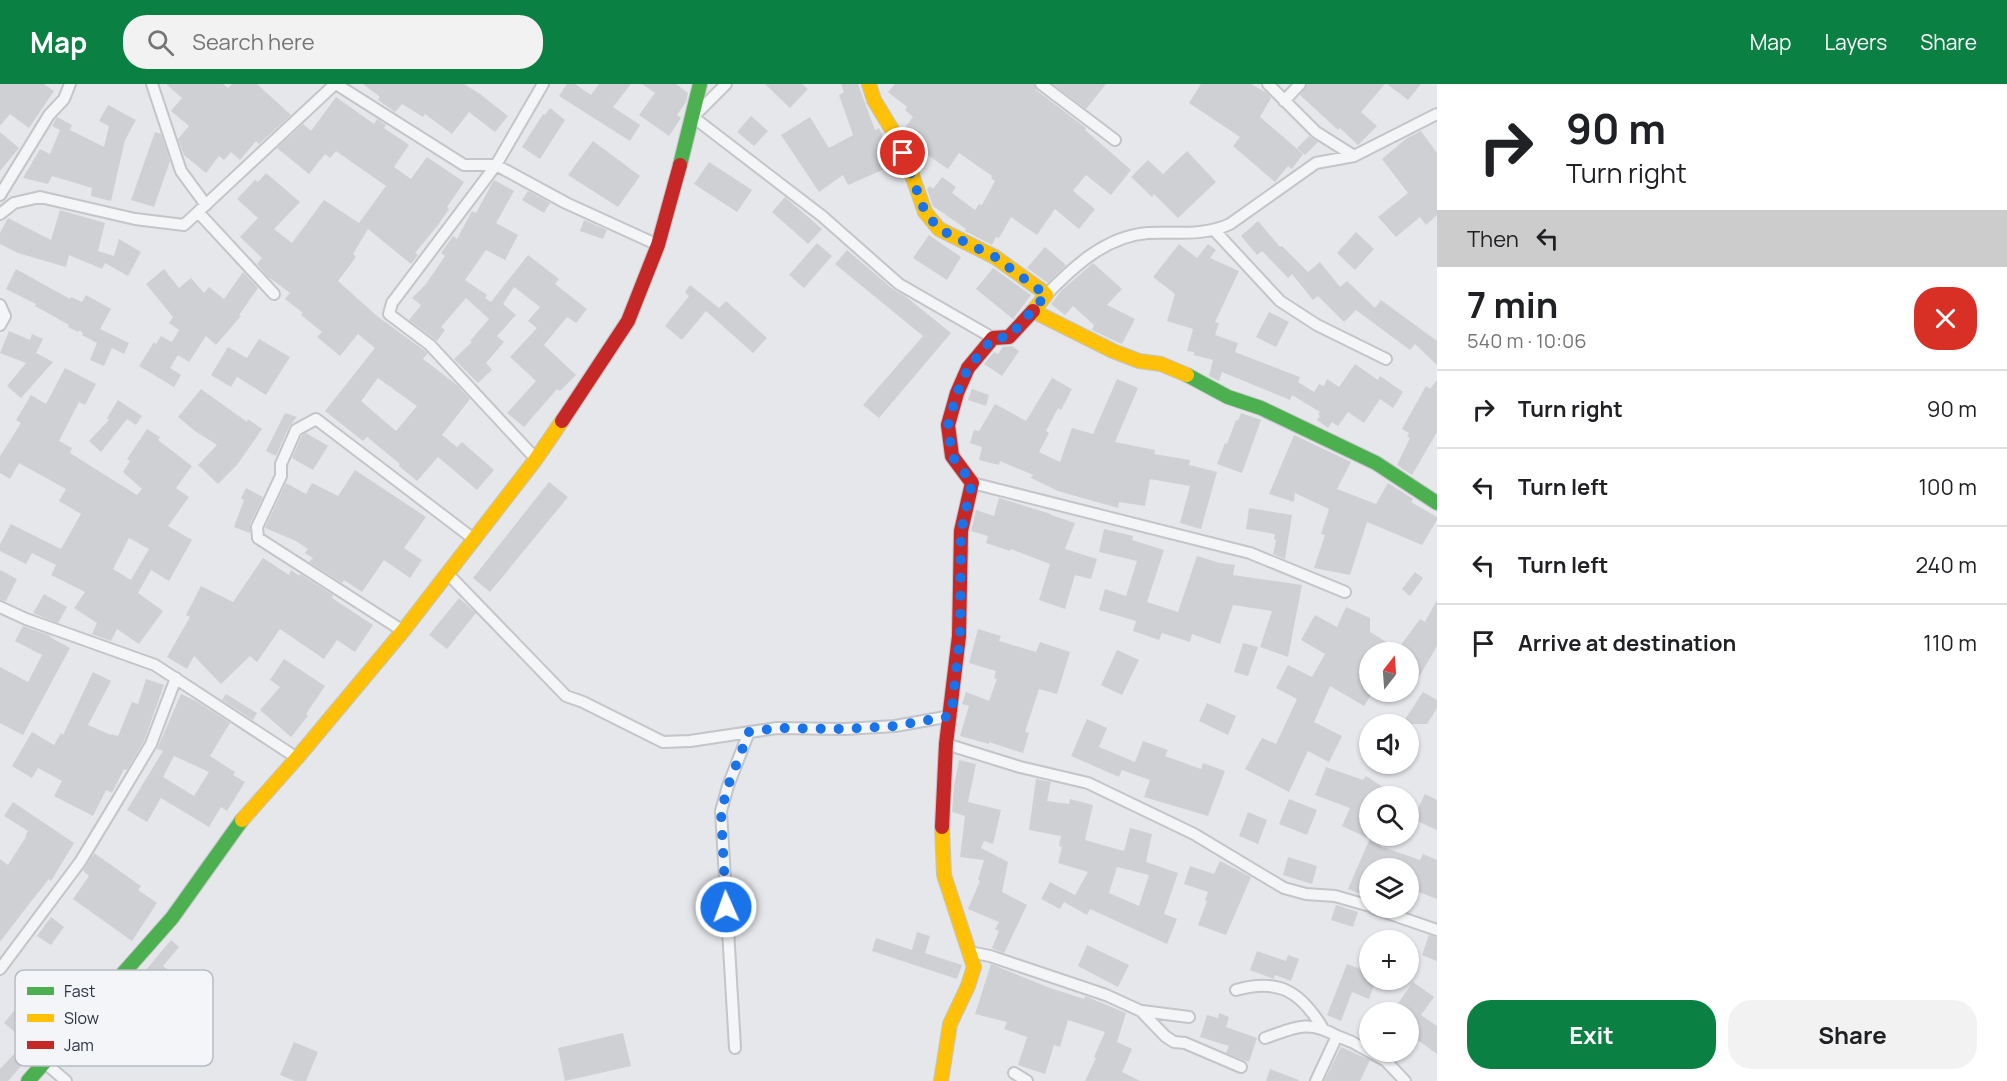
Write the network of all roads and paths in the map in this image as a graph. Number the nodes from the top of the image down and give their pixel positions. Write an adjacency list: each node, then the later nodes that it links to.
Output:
1 (69, 84): 17 (street)
2 (152, 84): 18 (street)
3 (336, 84): 16 (street); 18 (street)
4 (543, 84): 16 (street)
5 (700, 84): 13 (street)
6 (726, 84): 13 (street)
7 (869, 84): 23 (street)
8 (1041, 84): 14 (street)
9 (1268, 84): 11 (street)
10 (1299, 84): 11 (street)
11 (1284, 100): 15 (street)
12 (1437, 114): 15 (street)
13 (693, 117): 21 (street); 27 (street)
14 (1115, 141)
15 (1354, 156): 20 (street)
16 (496, 165): 21 (street); 29 (street)
17 (0, 195)
18 (202, 208): 19 (street); 22 (street)
19 (0, 214)
20 (1215, 231): 23 (street); 28 (street)
21 (657, 245): 29 (street)
22 (274, 294)
23 (1046, 295): 25 (street)
24 (0, 305): 26 (street)
25 (1033, 311): 27 (street); 31 (street)
26 (0, 325)
27 (993, 338): 30 (street)
28 (1386, 359)
29 (536, 459): 32 (street)
30 (972, 483): 34 (street); 38 (street)
31 (1437, 503)
32 (475, 540): 33 (street); 36 (street)
33 (448, 574): 36 (street); 39 (street)
34 (1345, 592)
35 (0, 607): 37 (street)
36 (403, 631): 41 (street)
37 (176, 678): 41 (street); 46 (street)
38 (951, 716): 39 (street); 40 (street)
39 (749, 732): 54 (street)
40 (945, 744): 42 (street); 45 (street)
41 (297, 758): 47 (street)
42 (1359, 903)
43 (1403, 918): 44 (street)
44 (1437, 930)
45 (970, 952): 49 (street); 61 (street)
46 (0, 969)
47 (126, 970)
48 (1236, 990): 51 (street)
49 (1142, 1011): 50 (street); 57 (street)
50 (1189, 1017)
51 (1322, 1027): 52 (street); 53 (street)
52 (1337, 1036): 63 (street); 64 (street)
53 (1265, 1038)
54 (735, 1048)
55 (41, 1066): 59 (street)
56 (49, 1066): 60 (street)
57 (1241, 1067)
58 (1014, 1074): 62 (street)
59 (28, 1081)
60 (66, 1081)
61 (941, 1081)
62 (1027, 1081)
63 (1316, 1081)
64 (1405, 1081)

